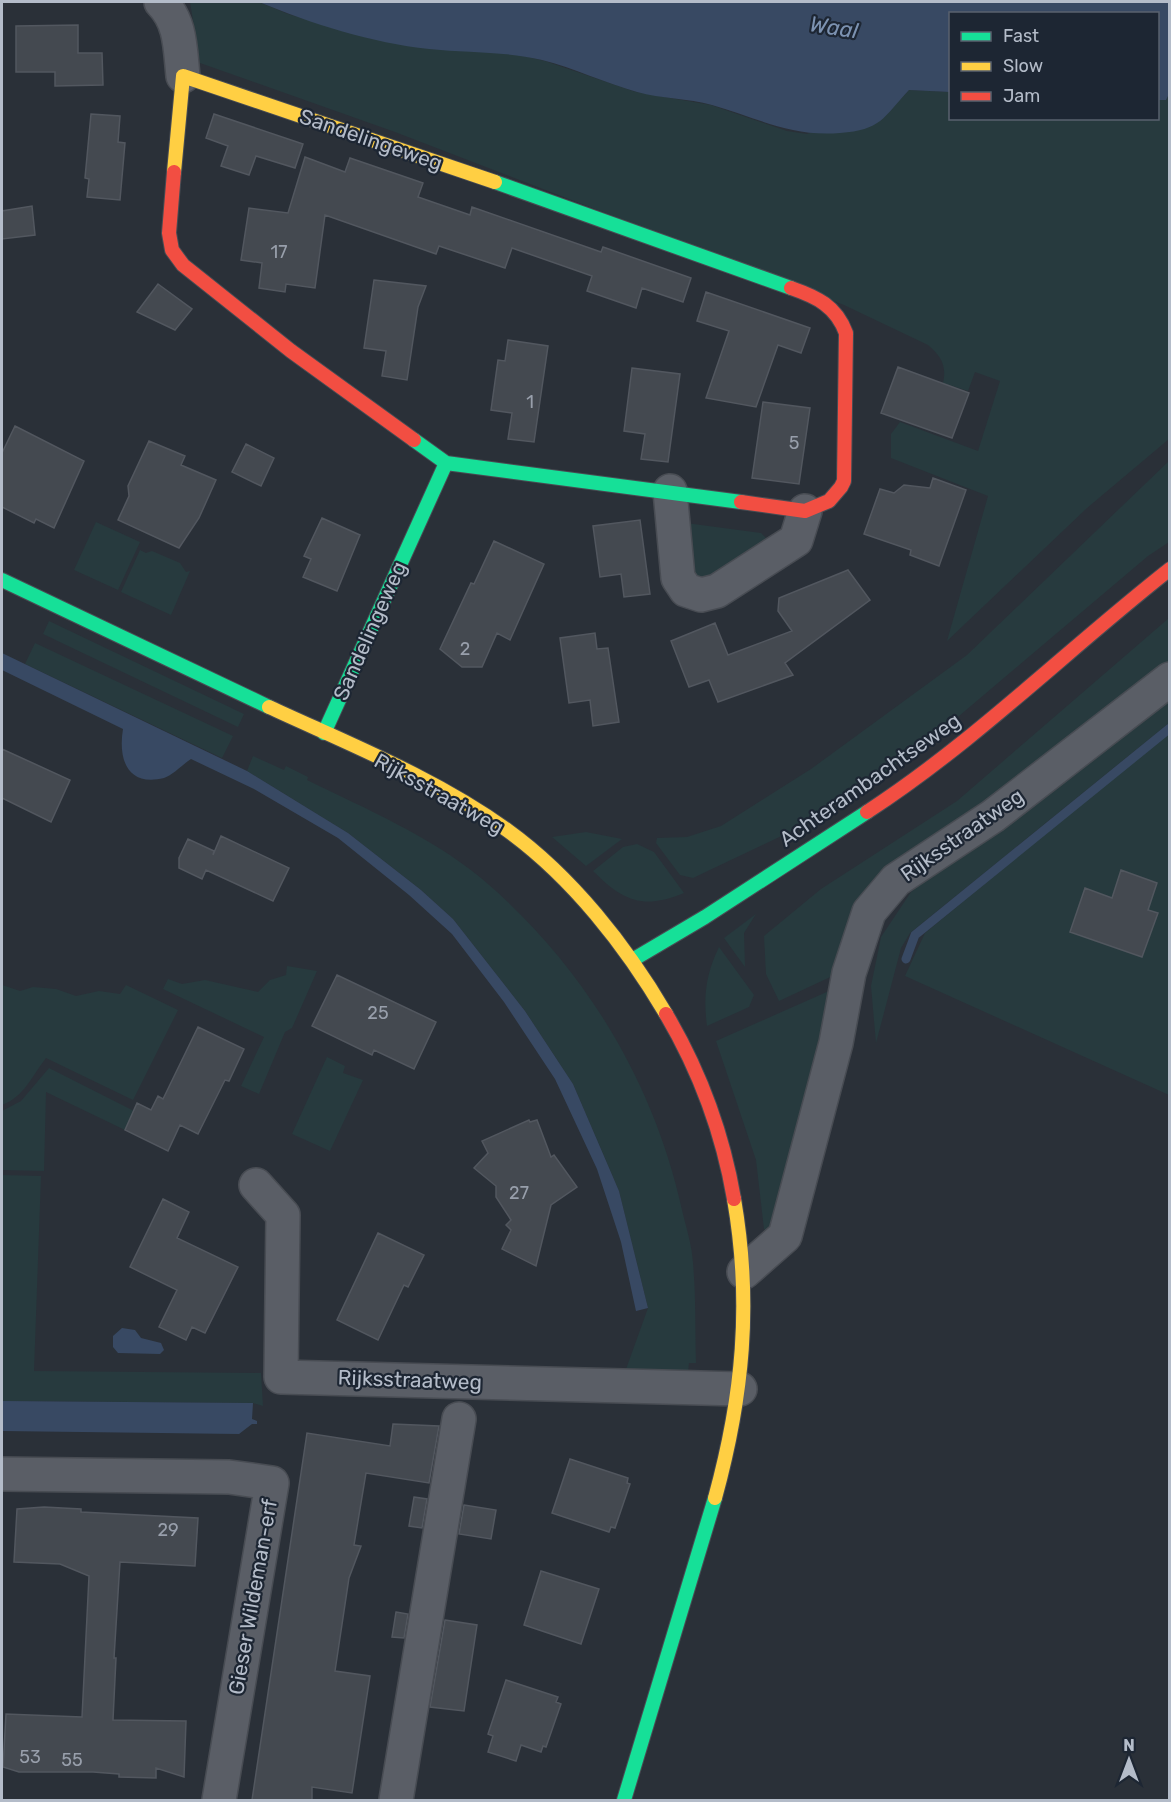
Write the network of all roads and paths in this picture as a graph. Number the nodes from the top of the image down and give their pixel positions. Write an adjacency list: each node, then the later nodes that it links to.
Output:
1 (161, 2): 2 (street)
2 (183, 76): 3 (street); 5 (street, Sandelingeweg)
3 (446, 463): 4 (street); 9 (street, Sandelingeweg)
4 (670, 491): 5 (street); 5 (street)
5 (805, 511)
6 (1170, 569): 10 (street, Achterambachtseweg)
7 (2, 580): 9 (street, Rijksstraatweg)
8 (1170, 679): 12 (street, Rijksstraatweg)
9 (324, 733): 10 (street, Rijksstraatweg)
10 (634, 959): 12 (street, Rijksstraatweg)
11 (256, 1185): 13 (street, Rijksstraatweg)
12 (744, 1272): 13 (street, Rijksstraatweg)
13 (740, 1389): 18 (street, Rijksstraatweg)
14 (459, 1419): 17 (street)
15 (2, 1474): 16 (street, Gieser Wildeman-erf)
16 (219, 1800)
17 (396, 1800)
18 (624, 1800)

